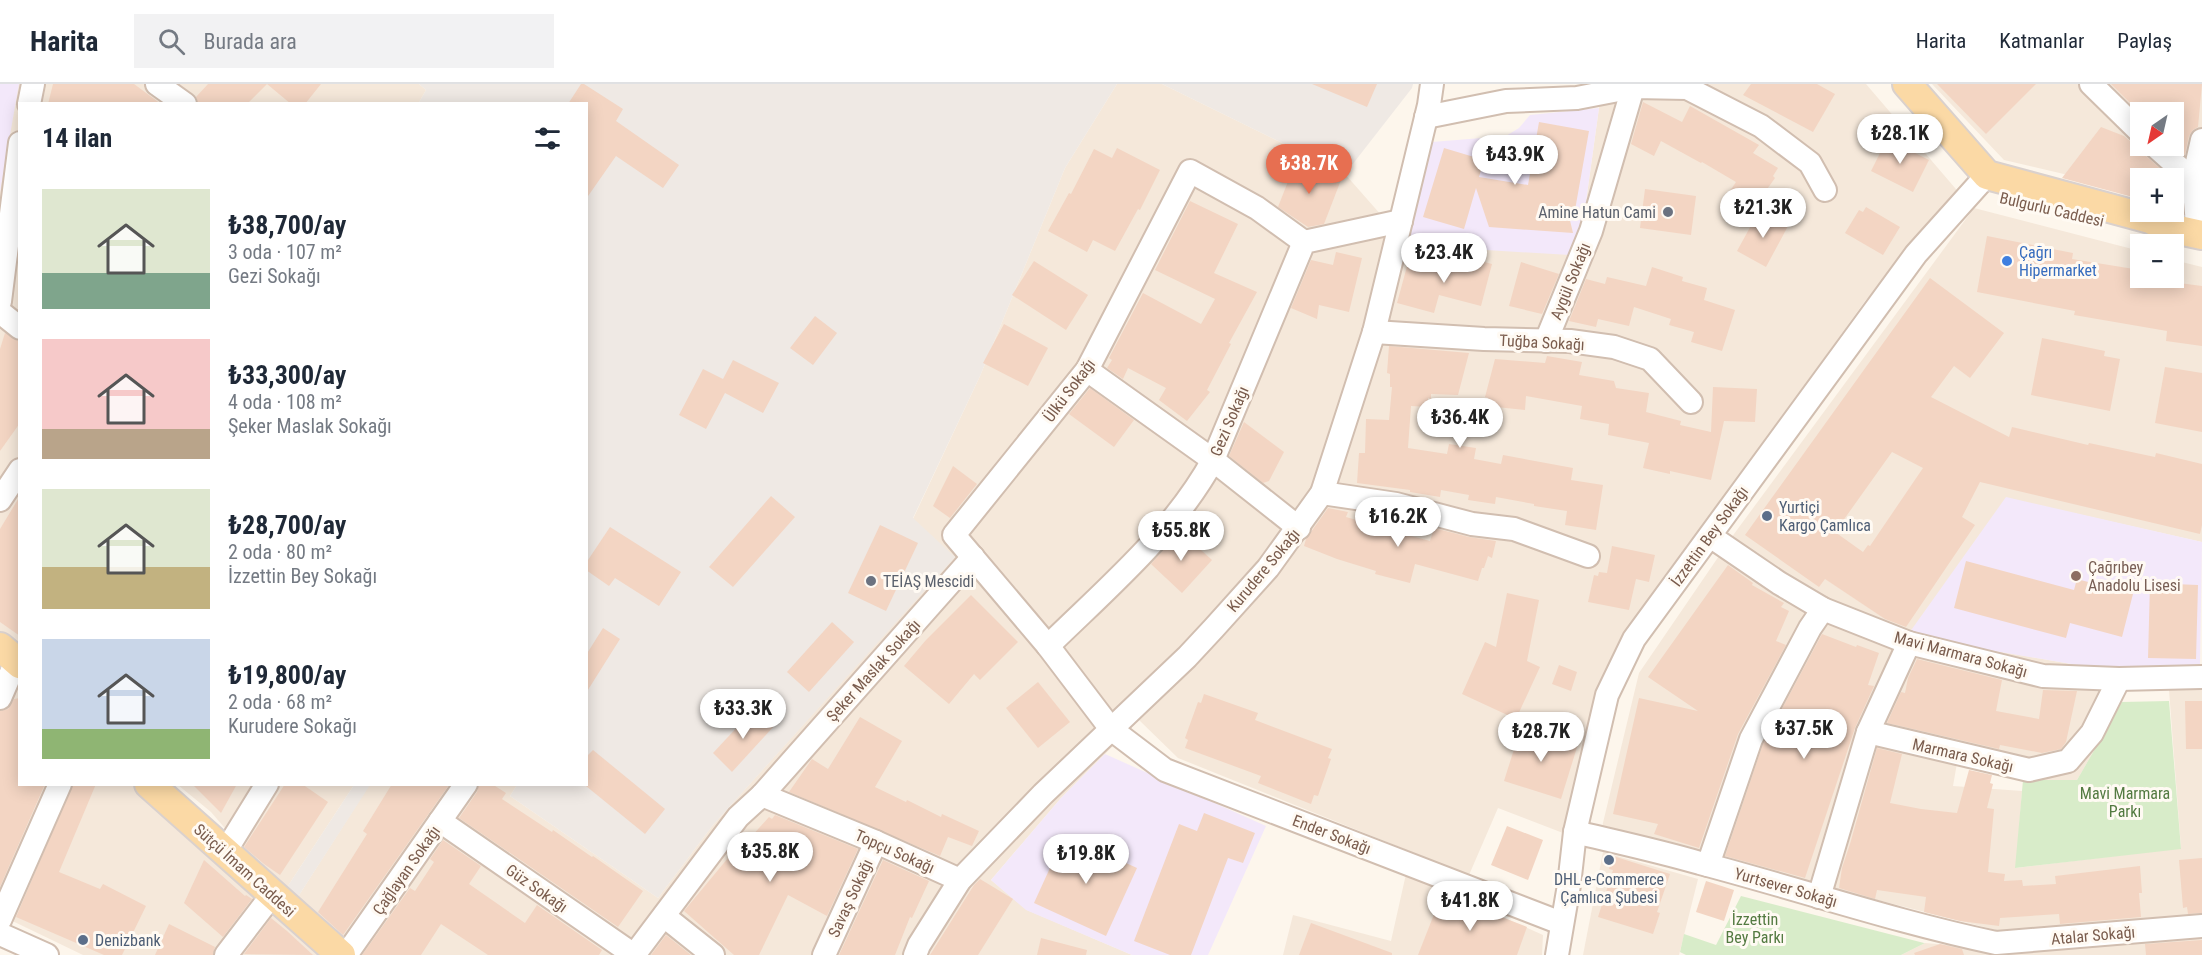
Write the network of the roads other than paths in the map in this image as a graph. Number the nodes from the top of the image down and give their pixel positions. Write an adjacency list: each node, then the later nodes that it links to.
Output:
1 (33, 84): 9 (street)
2 (157, 84): 8 (street)
3 (1432, 84): 10 (street, Kurudere Sokağı)
4 (1886, 84): 16 (main road)
5 (1906, 84): 16 (main road)
6 (2091, 84): 11 (street)
7 (1634, 85): 10 (street); 17 (street); 25 (street, Aygül Sokağı)
8 (187, 96)
9 (29, 102)
10 (1426, 117): 18 (street, Kurudere Sokağı)
11 (2130, 122)
12 (2202, 140): 15 (street)
13 (18, 156): 21 (street)
14 (2166, 156): 15 (street)
15 (2193, 180): 19 (street)
16 (1981, 183): 19 (main road, Bulgurlu Caddesi); 33 (street, İzzettin Bey Sokağı)
17 (1825, 190)
18 (1401, 221): 20 (street); 24 (street, Kurudere Sokağı)
19 (2200, 235)
20 (1304, 242): 26 (street, Ülkü Sokağı); 28 (street, Gezi Sokağı)
21 (0, 301)
22 (0, 312): 23 (street)
23 (18, 326)
24 (1374, 332): 25 (street, Tuğba Sokağı); 30 (street, Kurudere Sokağı)
25 (1546, 341): 27 (street, Tuğba Sokağı)
26 (1088, 370): 28 (street); 35 (street, Ülkü Sokağı)
27 (1691, 402)
28 (1213, 460): 32 (street); 38 (street, Gezi Sokağı)
29 (18, 473): 31 (street)
30 (1322, 493): 32 (street, Kurudere Sokağı); 34 (street)
31 (0, 500)
32 (1299, 528): 43 (street, Kurudere Sokağı)
33 (1710, 536): 36 (street, Mavi Marmara Sokağı); 51 (street, İzzettin Bey Sokağı)
34 (1588, 556)
35 (973, 557): 38 (street); 49 (street, Şeker Maslak Sokağı)
36 (1823, 609): 37 (street, Mavi Marmara Sokağı); 54 (street)
37 (1909, 643): 41 (street, Mavi Marmara Sokağı); 44 (street)
38 (1048, 646): 43 (street)
39 (12, 658): 42 (street)
40 (2202, 677): 41 (street, Mavi Marmara Sokağı)
41 (2119, 679): 44 (street, Marmara Sokağı)
42 (0, 698)
43 (1111, 729): 55 (street, Kurudere Sokağı); 60 (street, Ender Sokağı)
44 (1868, 732): 57 (street)
45 (59, 786): 59 (street)
46 (151, 786): 53 (main road, Sütçü İmam Caddesi)
47 (266, 786): 53 (street)
48 (465, 786): 50 (street, Çağlayan Sokağı)
49 (762, 795): 52 (street, Topçu Sokağı); 58 (street, Şeker Maslak Sokağı)
50 (440, 821): 66 (street, Çağlayan Sokağı); 67 (street, Güz Sokağı)
51 (1575, 832): 54 (street, Yurtsever Sokağı); 60 (street, İzzettin Bey Sokağı)
52 (876, 842): 55 (street, Topçu Sokağı); 69 (street, Savaş Sokağı)
53 (225, 852): 56 (main road, Sütçü İmam Caddesi)
54 (1708, 865): 57 (street, Yurtsever Sokağı)
55 (960, 880): 70 (street, Kurudere Sokağı)
56 (272, 895): 65 (street); 66 (main road, Sütçü İmam Caddesi)
57 (1819, 897): 63 (street, Yurtsever Sokağı)
58 (664, 916): 67 (street, Şeker Maslak Sokağı); 68 (street)
59 (0, 920)
60 (1561, 923): 71 (street, İzzettin Bey Sokağı)
61 (2202, 926): 63 (street, Atalar Sokağı)
62 (0, 934): 64 (street)
63 (1994, 949)
64 (46, 955)
65 (226, 955)
66 (344, 955)
67 (634, 955)
68 (713, 955)
69 (824, 955)
70 (915, 955)
71 (1557, 955)

